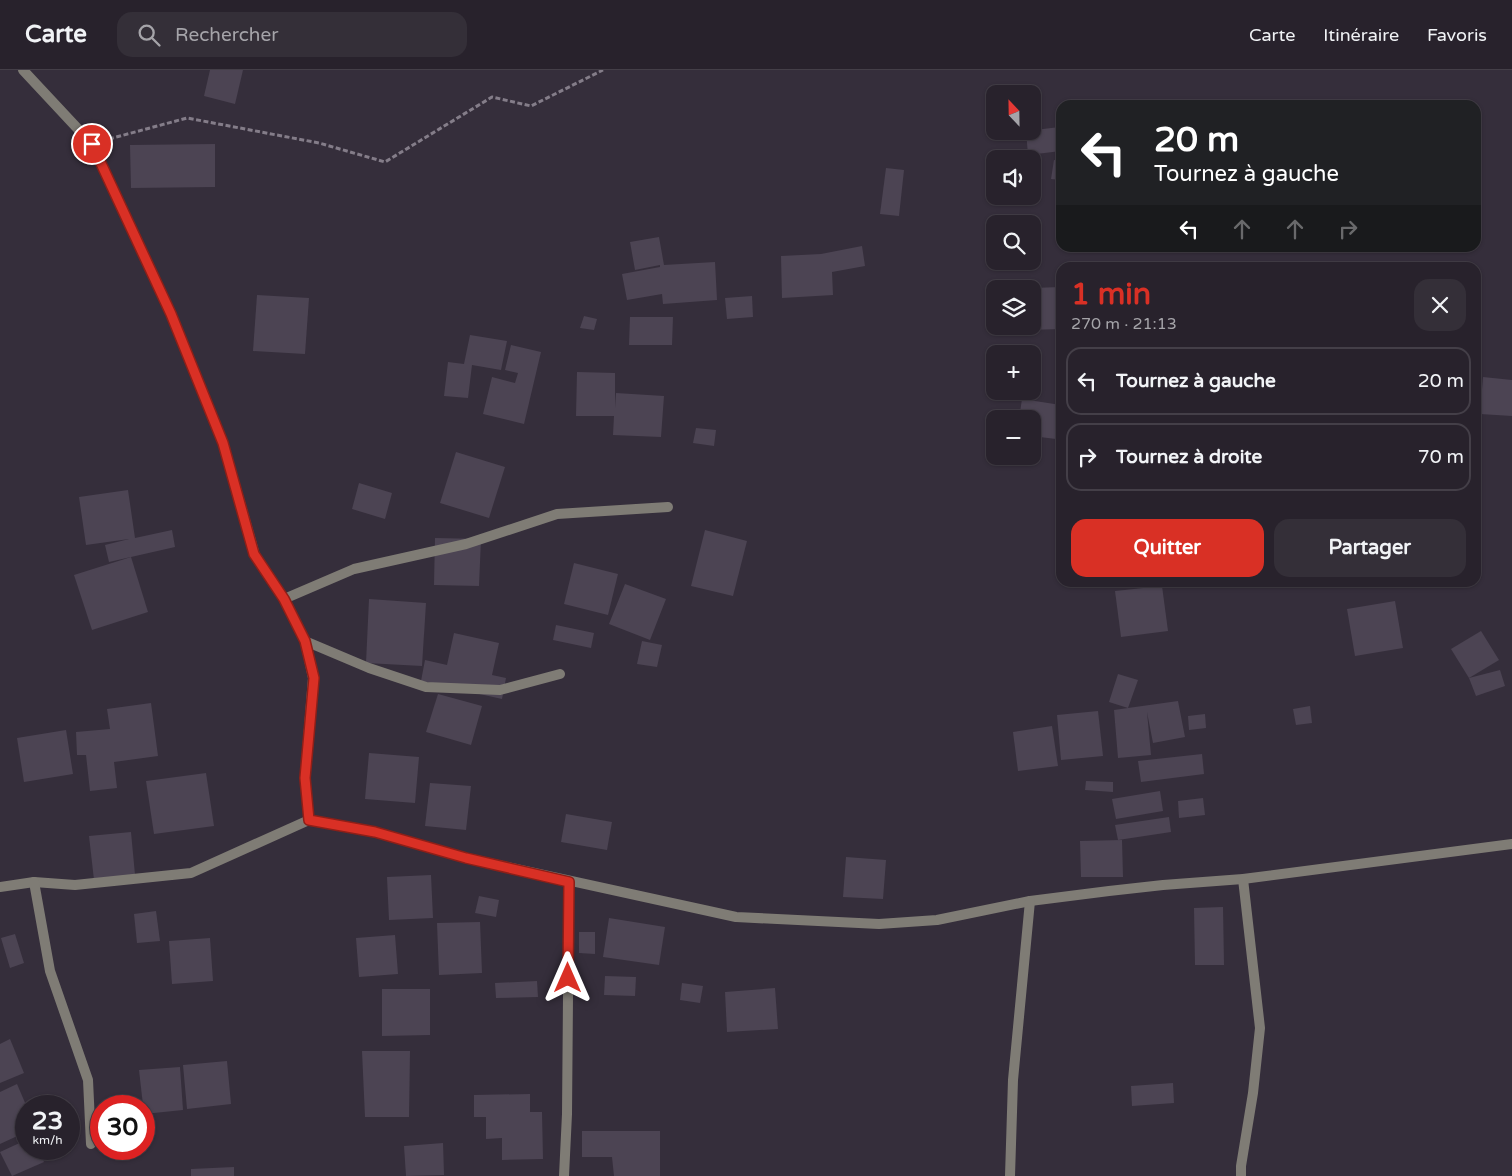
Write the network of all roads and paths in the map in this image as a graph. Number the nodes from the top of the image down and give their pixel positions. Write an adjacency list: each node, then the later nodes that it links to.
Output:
1 (23, 70): 3 (street)
2 (603, 70): 3 (path)
3 (92, 144): 5 (street)
4 (668, 507): 5 (street)
5 (284, 599): 6 (street)
6 (305, 641): 7 (street); 8 (street)
7 (560, 674)
8 (309, 820): 11 (street); 12 (street)
9 (1512, 844): 10 (street)
10 (1243, 879): 14 (street); 18 (street)
11 (34, 882): 13 (street); 15 (street)
12 (569, 882): 14 (street); 16 (street)
13 (0, 887)
14 (1030, 901): 17 (street)
15 (90, 1144)
16 (564, 1176)
17 (1010, 1176)
18 (1241, 1176)

